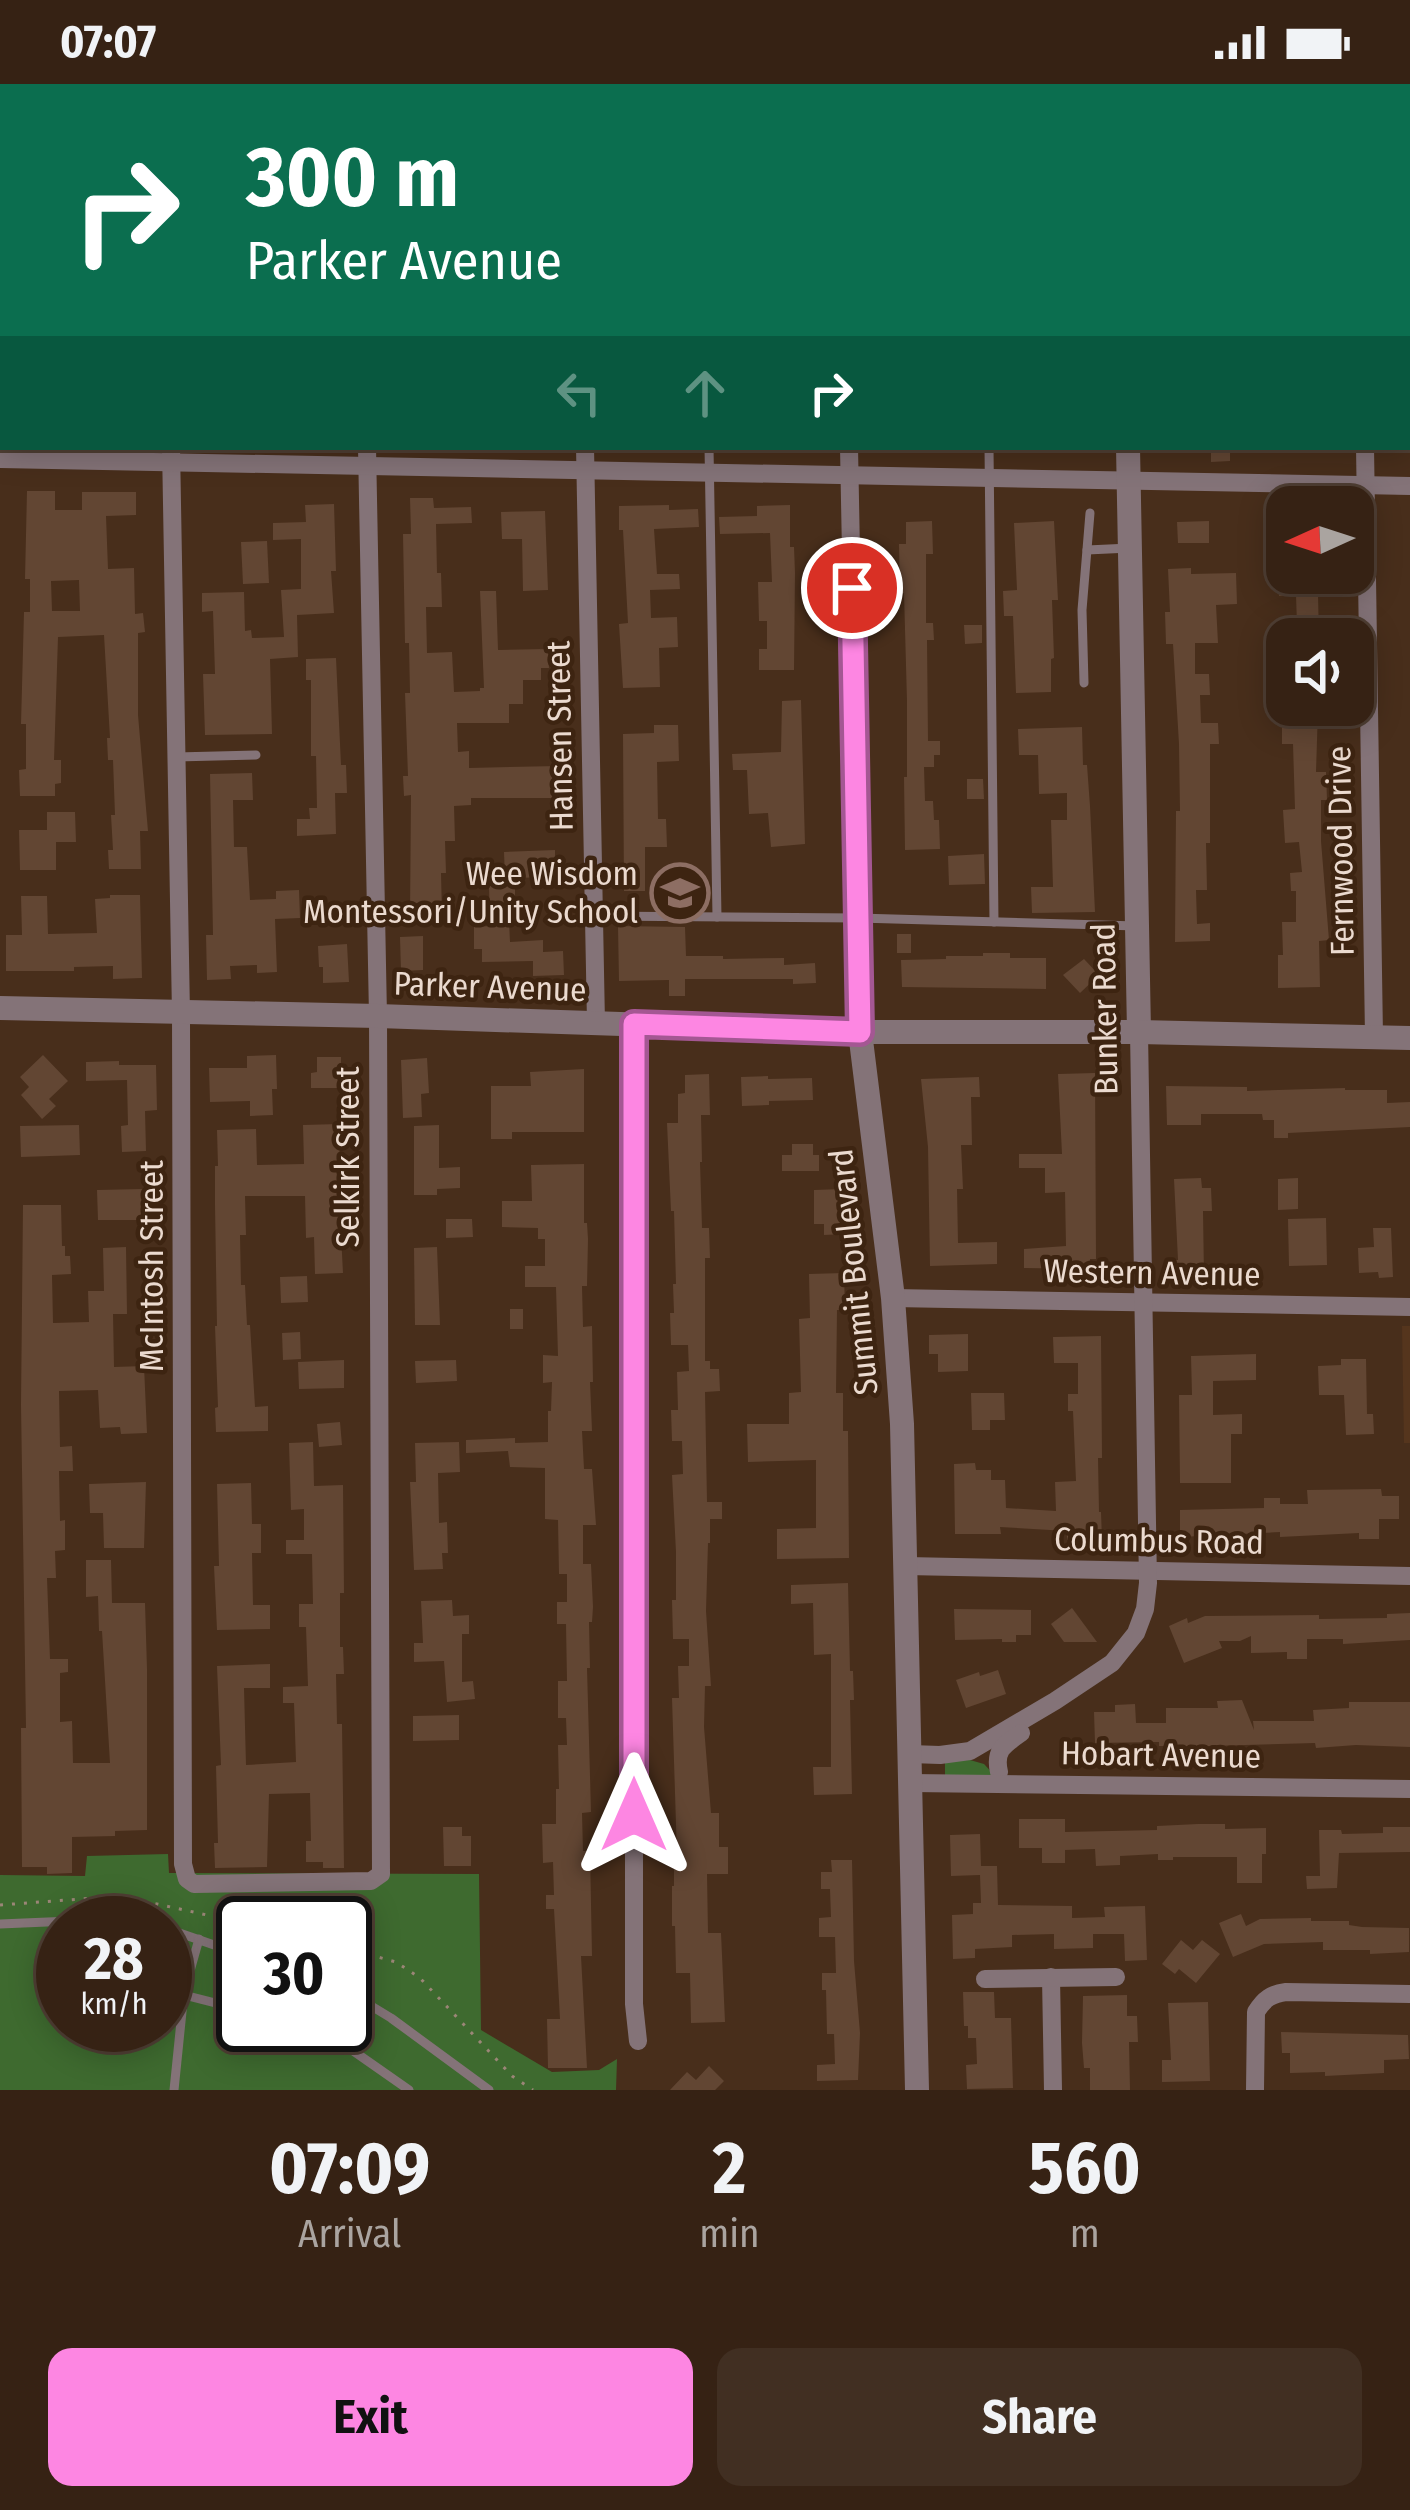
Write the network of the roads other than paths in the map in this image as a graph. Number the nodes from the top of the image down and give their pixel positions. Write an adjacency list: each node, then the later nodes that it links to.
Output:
1 (585, 450): 10 (street, Hansen Street)
2 (709, 450): 11 (lane)
3 (849, 450): 12 (street, Summit Boulevard)
4 (988, 450): 13 (lane)
5 (1128, 450): 14 (street, Bunker Road)
6 (1365, 450): 15 (street, Fernwood Drive)
7 (171, 455): 8 (street); 9 (street); 22 (street, McIntosh Street)
8 (367, 457): 10 (street); 30 (street, Selkirk Street)
9 (0, 459)
10 (586, 470): 11 (street); 23 (street, Hansen Street)
11 (710, 473): 12 (street); 24 (lane)
12 (850, 476): 13 (street); 25 (street, Summit Boulevard)
13 (990, 478): 14 (street); 26 (lane)
14 (1129, 481): 15 (street); 18 (street, Bunker Road)
15 (1365, 485): 16 (street); 35 (street, Fernwood Drive)
16 (1410, 486)
17 (1090, 513): 19 (lane)
18 (1130, 548): 19 (lane); 27 (street, Bunker Road)
19 (1087, 550): 20 (lane)
20 (1084, 683)
21 (256, 755): 22 (lane)
22 (176, 757): 29 (street, McIntosh Street)
23 (594, 916): 24 (lane); 31 (street, Hansen Street)
24 (717, 917): 25 (lane)
25 (858, 918): 26 (lane); 33 (street, Summit Boulevard)
26 (994, 922): 27 (lane)
27 (1137, 926): 34 (street, Bunker Road)
28 (0, 1008): 29 (street, Parker Avenue)
29 (181, 1014): 30 (street, Parker Avenue); 50 (street, McIntosh Street)
30 (377, 1016): 31 (street, Parker Avenue); 50 (street, Selkirk Street)
31 (596, 1023): 32 (street, Parker Avenue)
32 (634, 1024): 33 (street, Parker Avenue); 62 (street)
33 (860, 1032): 34 (street, Parker Avenue); 37 (street, Summit Boulevard)
34 (1139, 1032): 35 (street, Parker Avenue); 38 (street, Bunker Road)
35 (1374, 1037): 36 (street, Parker Avenue)
36 (1410, 1038)
37 (893, 1298): 38 (street, Western Avenue); 40 (street, Summit Boulevard)
38 (1143, 1302): 39 (street, Western Avenue); 41 (street, Bunker Road)
39 (1410, 1307)
40 (906, 1566): 41 (street, Columbus Road); 45 (street, Summit Boulevard)
41 (1147, 1571): 42 (street, Columbus Road); 43 (street, Bunker Road)
42 (1410, 1576)
43 (1055, 1701): 44 (street); 46 (street)
44 (970, 1751): 45 (street); 46 (street)
45 (910, 1754): 47 (street, Summit Boulevard)
46 (1000, 1772): 48 (street)
47 (910, 1783): 48 (street, Hobart Avenue); 68 (street, Summit Boulevard)
48 (1033, 1783): 49 (street, Hobart Avenue)
49 (1410, 1790)
50 (381, 1867)
51 (36, 1922): 52 (lane)
52 (0, 1924)
53 (192, 1937): 54 (lane)
54 (199, 1939): 55 (lane); 56 (lane)
55 (216, 1945)
56 (192, 1965)
57 (1051, 1977): 58 (street); 59 (street); 69 (street)
58 (1116, 1977)
59 (985, 1979)
60 (1410, 1994): 70 (street)
61 (372, 2006): 67 (lane)
62 (638, 2041)
63 (178, 2052): 65 (lane)
64 (356, 2052): 66 (lane)
65 (174, 2090)
66 (410, 2090)
67 (489, 2090)
68 (917, 2090)
69 (1052, 2090)
70 (1255, 2090)

